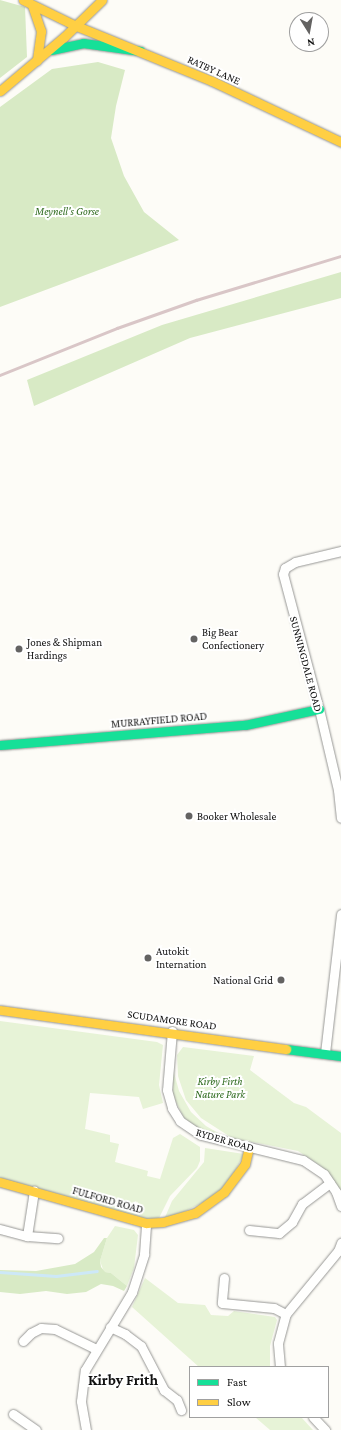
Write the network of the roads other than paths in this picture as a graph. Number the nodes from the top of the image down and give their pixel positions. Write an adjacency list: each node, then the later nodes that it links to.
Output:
1 (23, 0): 3 (street, RATBY LANE)
2 (102, 0): 4 (street)
3 (32, 5): 4 (street, RATBY LANE); 7 (street)
4 (74, 25): 5 (street); 6 (street, RATBY LANE)
5 (49, 50): 6 (street); 7 (street)
6 (140, 51): 9 (street, RATBY LANE)
7 (37, 61): 8 (street)
8 (0, 91)
9 (341, 142)
10 (341, 551): 11 (street, SUNNINGDALE ROAD)
11 (319, 709): 12 (street, MURRAYFIELD ROAD); 13 (street, SUNNINGDALE ROAD)
12 (0, 745)
13 (341, 818)
14 (341, 914): 17 (street)
15 (0, 1010): 16 (street, SCUDAMORE ROAD)
16 (172, 1032): 17 (street, SCUDAMORE ROAD); 19 (street, RYDER ROAD)
17 (325, 1054): 18 (street, SCUDAMORE ROAD)
18 (341, 1056)
19 (249, 1147): 21 (street, RYDER ROAD); 24 (street, FULFORD ROAD)
20 (0, 1182): 22 (street, FULFORD ROAD)
21 (330, 1183): 23 (street, RYDER ROAD); 26 (street)
22 (34, 1191): 24 (street, FULFORD ROAD); 27 (street)
23 (341, 1206)
24 (146, 1223): 32 (street)
25 (0, 1229): 27 (street)
26 (249, 1230)
27 (27, 1236): 28 (street)
28 (58, 1238)
29 (341, 1243): 31 (street)
30 (224, 1278): 31 (street)
31 (286, 1314): 35 (street)
32 (110, 1327): 34 (street); 36 (street)
33 (23, 1341): 34 (street)
34 (96, 1350): 40 (street)
35 (280, 1366)
36 (181, 1410)
37 (13, 1414): 39 (street)
38 (314, 1418): 41 (street)
39 (36, 1430)
40 (85, 1430)
41 (325, 1430)

